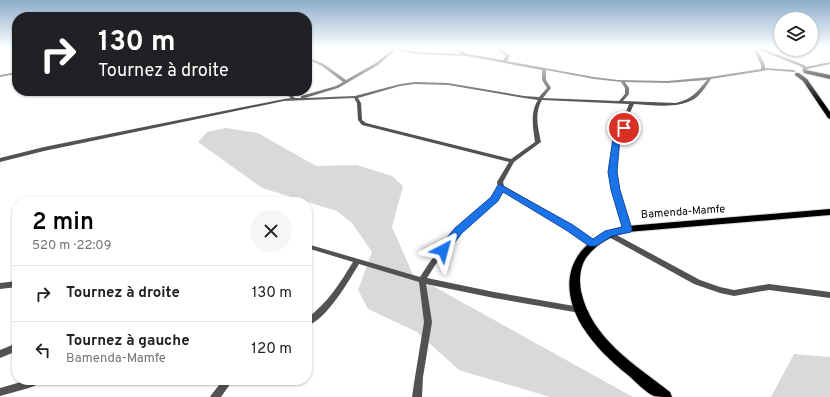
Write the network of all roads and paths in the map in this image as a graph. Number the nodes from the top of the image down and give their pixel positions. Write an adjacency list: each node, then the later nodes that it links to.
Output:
1 (326, 67): 14 (street)
2 (373, 67): 14 (street)
3 (530, 67): 7 (street)
4 (763, 67): 8 (street)
5 (803, 67): 9 (street)
6 (820, 67): 9 (street)
7 (544, 69): 15 (street); 22 (street)
8 (763, 70): 9 (street); 13 (street)
9 (803, 73): 12 (highway); 25 (highway)
10 (12, 74): 11 (street)
11 (0, 76)
12 (830, 77)
13 (710, 78): 15 (street); 24 (street)
14 (345, 82): 16 (street)
15 (623, 82): 23 (street)
16 (312, 94)
17 (290, 96): 20 (street)
18 (307, 96): 21 (street)
19 (355, 97): 21 (street); 22 (street); 27 (street)
20 (293, 98): 21 (street); 26 (street)
21 (300, 98)
22 (540, 99): 23 (street); 27 (street)
23 (620, 102): 24 (street)
24 (632, 103): 30 (street)
25 (830, 117)
26 (0, 160)
27 (512, 161): 28 (street)
28 (501, 187): 32 (street); 35 (street)
29 (830, 212): 30 (highway, Bamenda-Mamfe)
30 (628, 229): 31 (highway, Bamenda-Mamfe)
31 (609, 234): 32 (highway, Bamenda-Mamfe); 38 (street)
32 (593, 244): 39 (highway, Bamenda-Mamfe)
33 (312, 248): 34 (street)
34 (357, 261): 35 (street); 40 (street)
35 (422, 280): 39 (street); 47 (street)
36 (12, 285): 37 (street)
37 (0, 286)
38 (830, 295)
39 (580, 310): 48 (highway, Bamenda-Mamfe)
40 (312, 319)
41 (12, 349): 42 (street)
42 (0, 354)
43 (25, 385): 45 (street)
44 (225, 385): 46 (street)
45 (0, 392)
46 (215, 397)
47 (417, 397)
48 (666, 397)

